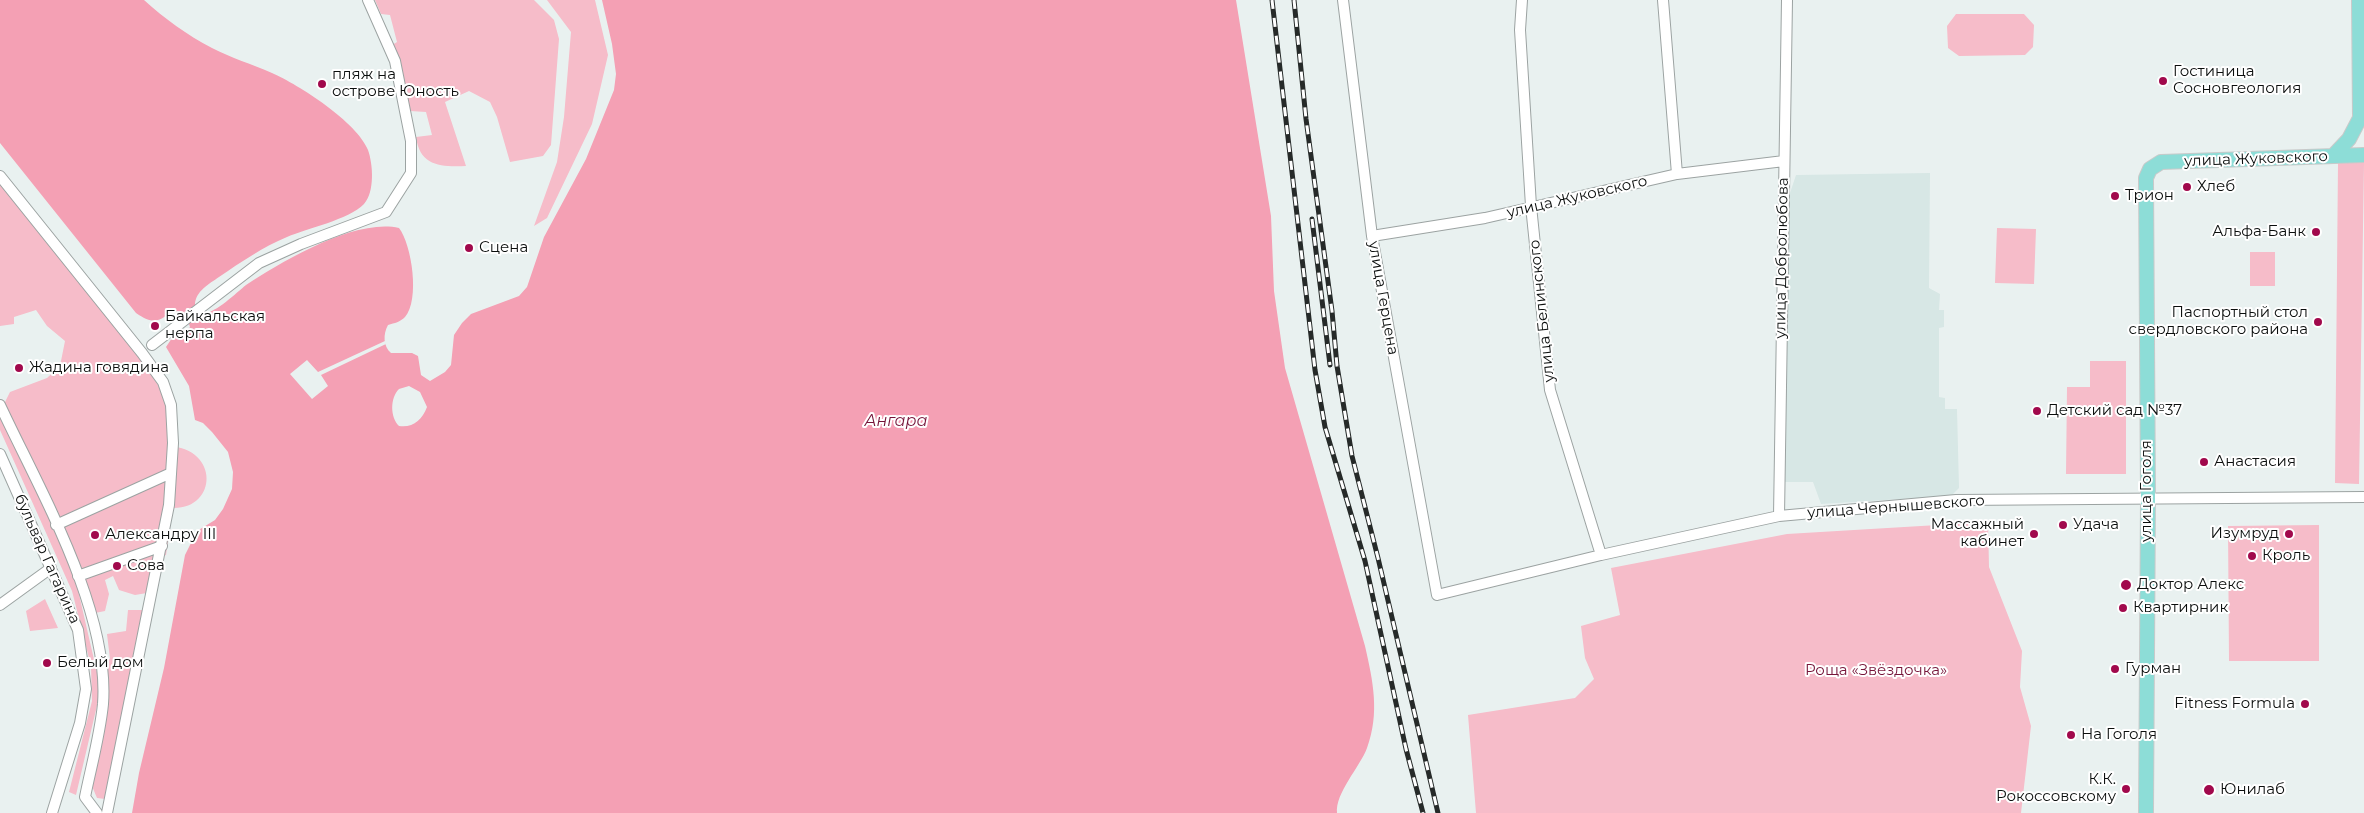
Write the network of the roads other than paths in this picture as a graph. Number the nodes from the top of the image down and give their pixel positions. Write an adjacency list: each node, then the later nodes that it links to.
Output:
1 (368, 0): 16 (street)
2 (1343, 0): 15 (street, улица Герцена)
3 (1522, 0): 14 (street, улица Белинского)
4 (1663, 0): 12 (street)
5 (1787, 0): 10 (street, улица Добролюбова)
6 (2359, 0): 7 (main road)
7 (2362, 118): 9 (main road)
8 (2364, 155): 9 (main road, улица Жуковского)
9 (2333, 156): 11 (main road, улица Жуковского)
10 (1784, 161): 12 (street, улица Жуковского); 22 (street, улица Добролюбова)
11 (2150, 169): 21 (main road, улица Гоголя)
12 (1677, 174): 14 (street, улица Жуковского)
13 (0, 176): 19 (street)
14 (1531, 206): 15 (street, улица Жуковского); 25 (street, улица Белинского)
15 (1372, 236): 28 (street, улица Герцена)
16 (152, 345)
17 (0, 406): 23 (street)
18 (0, 454): 26 (street, бульвар Гагарина)
19 (171, 473): 23 (street); 24 (street)
20 (2364, 497): 21 (street, улица Чернышевского)
21 (2148, 498): 22 (street, улица Чернышевского); 33 (main road, улица Гоголя)
22 (1779, 516): 25 (street, улица Чернышевского)
23 (56, 525): 27 (street)
24 (162, 546): 27 (street); 32 (street)
25 (1601, 555): 28 (street, улица Чернышевского)
26 (50, 568): 29 (street); 30 (street, бульвар Гагарина)
27 (78, 576): 31 (street)
28 (1437, 595)
29 (0, 605)
30 (52, 813)
31 (97, 813)
32 (107, 813)
33 (2146, 813)

